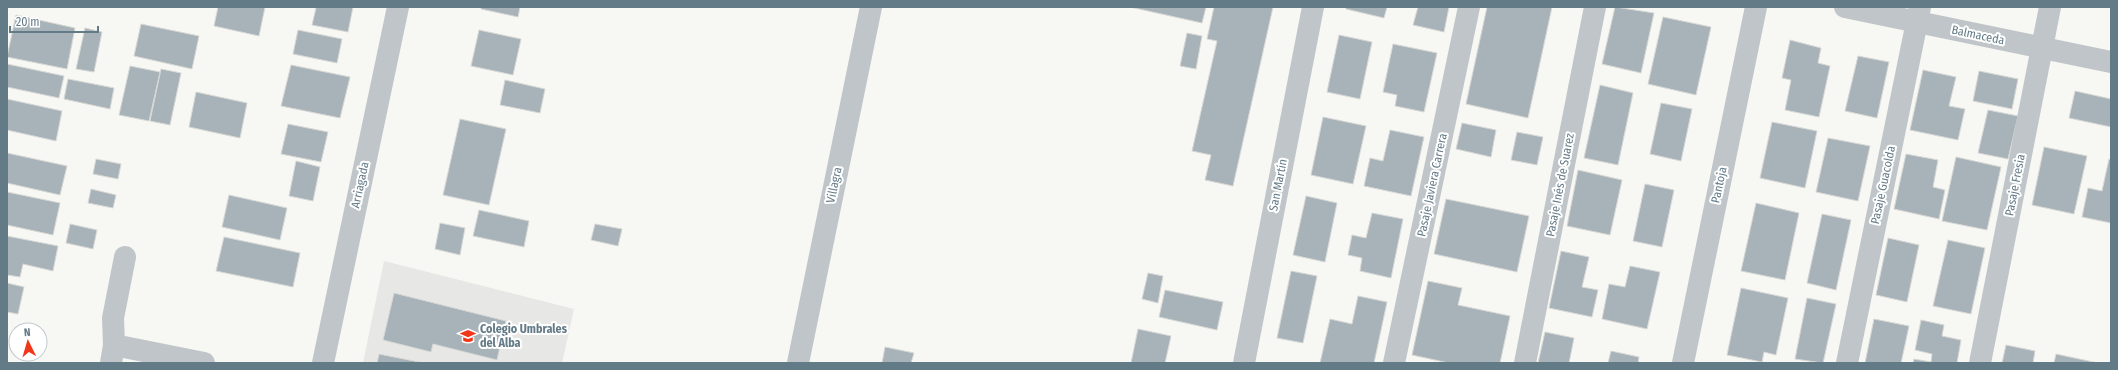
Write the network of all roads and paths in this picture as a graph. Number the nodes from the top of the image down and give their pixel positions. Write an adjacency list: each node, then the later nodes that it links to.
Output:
1 (398, 7): 15 (street, Arriagada)
2 (871, 7): 16 (street, Villagra)
3 (1313, 7): 17 (street, San Martín)
4 (1469, 7): 18 (street, Pasaje Javiera Carrera)
5 (1595, 7): 19 (street, Pasaje Inés de Suarez)
6 (1756, 7): 20 (street, Pantoja)
7 (1845, 7): 9 (street, Balmaceda)
8 (2050, 7): 10 (street, Pasaje Fresia)
9 (1919, 14): 10 (street, Balmaceda); 21 (street, Pasaje Guacolda)
10 (2042, 49): 11 (street, Balmaceda); 22 (street, Pasaje Fresia)
11 (2111, 62)
12 (125, 258): 13 (street)
13 (113, 354): 14 (street)
14 (204, 363)
15 (323, 363)
16 (798, 363)
17 (1244, 363)
18 (1394, 363)
19 (1525, 363)
20 (1683, 363)
21 (1847, 363)
22 (1980, 363)

